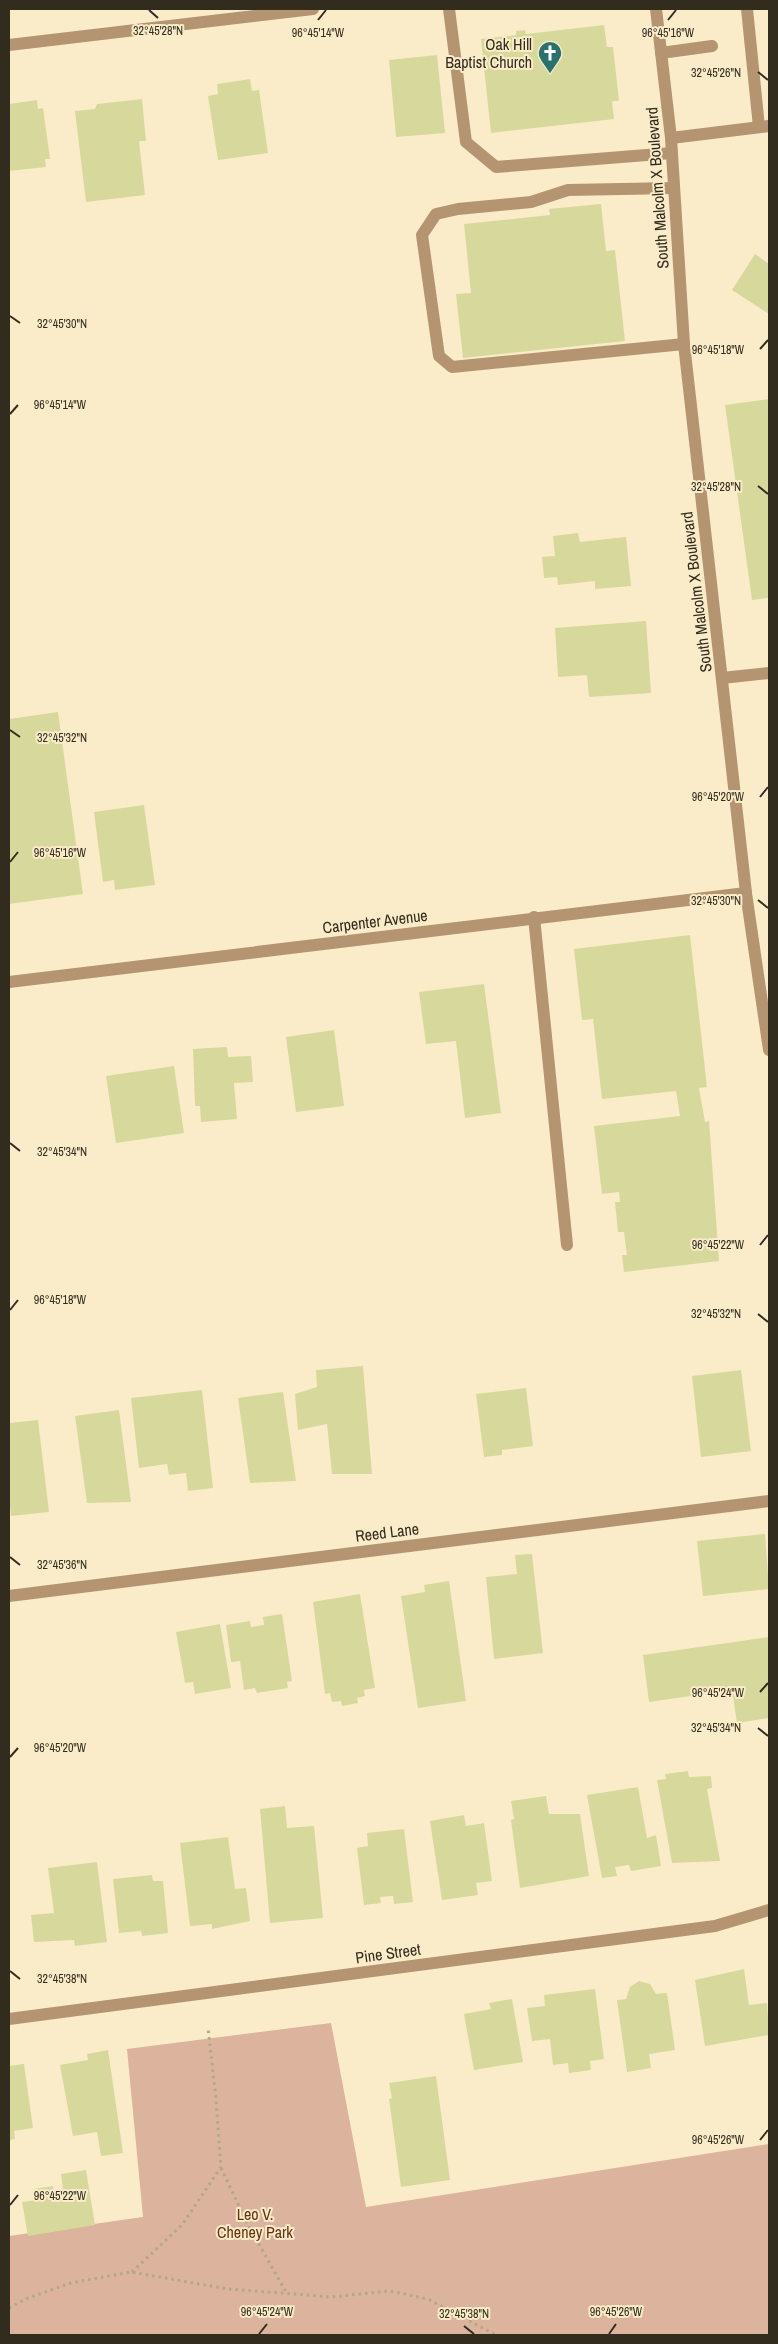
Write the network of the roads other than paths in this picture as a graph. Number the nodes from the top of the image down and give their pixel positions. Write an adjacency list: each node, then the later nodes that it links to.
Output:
1 (313, 9): 5 (street)
2 (449, 9): 10 (street)
3 (656, 9): 7 (street, South Malcolm X Boulevard)
4 (747, 9): 8 (street)
5 (9, 45)
6 (712, 46): 7 (street)
7 (661, 53): 9 (street, South Malcolm X Boulevard)
8 (764, 126): 9 (street)
9 (671, 138): 10 (street, South Malcolm X Boulevard)
10 (672, 153): 11 (street, South Malcolm X Boulevard)
11 (674, 188): 12 (street, South Malcolm X Boulevard); 12 (street)
12 (684, 344): 14 (street, South Malcolm X Boulevard)
13 (769, 674): 14 (street)
14 (722, 678): 15 (street, South Malcolm X Boulevard)
15 (746, 893): 16 (street, Carpenter Avenue); 18 (street, South Malcolm X Boulevard)
16 (534, 918): 17 (street, Carpenter Avenue); 19 (street)
17 (9, 982)
18 (769, 1050)
19 (567, 1245)
20 (769, 1501): 21 (street, Reed Lane)
21 (9, 1596)
22 (769, 1910): 23 (street, Pine Street)
23 (9, 2019)

